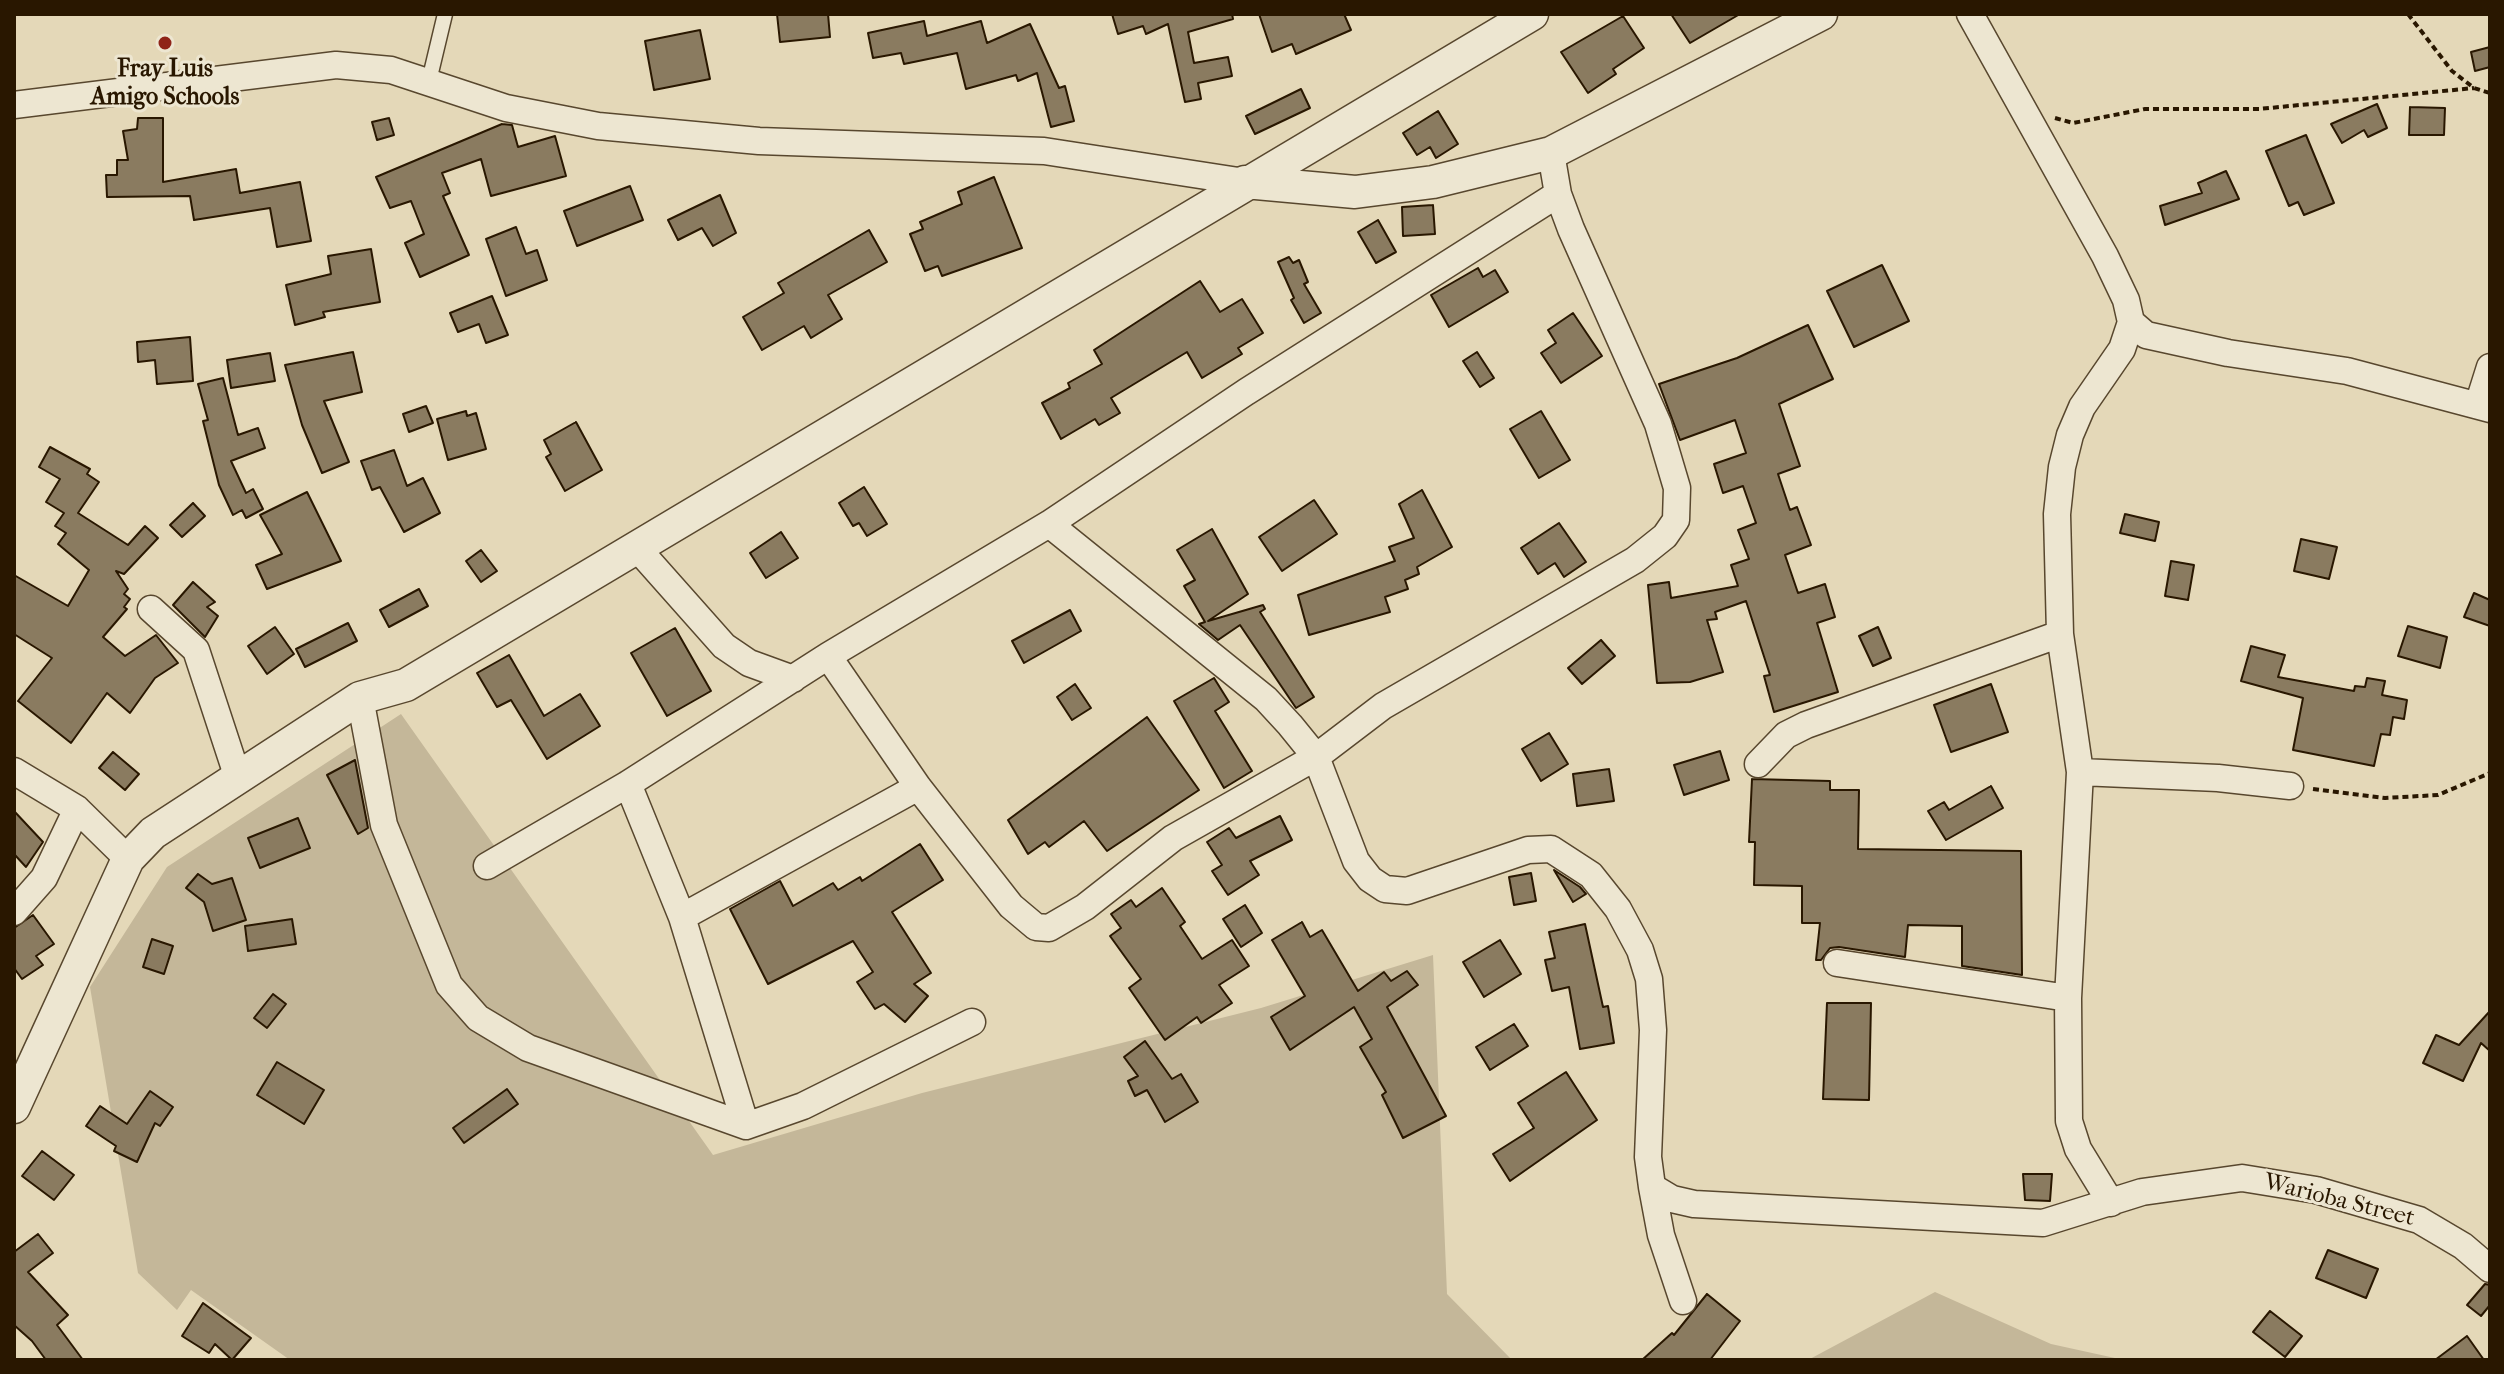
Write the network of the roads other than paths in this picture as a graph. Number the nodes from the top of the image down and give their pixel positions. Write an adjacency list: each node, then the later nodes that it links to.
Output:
1 (445, 14): 5 (lane)
2 (1532, 14): 8 (street)
3 (1821, 14): 7 (street)
4 (1970, 14): 10 (street)
5 (429, 81): 6 (street); 8 (street)
6 (14, 105)
7 (1551, 153): 8 (street); 9 (street)
8 (1245, 182): 13 (street)
9 (1558, 194): 14 (street); 22 (street)
10 (2131, 322): 12 (street); 17 (street)
11 (2490, 367): 12 (street)
12 (2484, 407)
13 (781, 461): 15 (street); 20 (street)
14 (1049, 524): 18 (street); 22 (street)
15 (637, 548): 19 (street); 20 (street)
16 (151, 609): 26 (street)
17 (2060, 634): 23 (street); 25 (street)
18 (828, 656): 19 (street); 29 (street)
19 (793, 679): 27 (street)
20 (406, 685): 21 (street)
21 (360, 698): 26 (street); 39 (street)
22 (1316, 757): 29 (street); 40 (street)
23 (1758, 764)
24 (14, 771): 30 (street)
25 (2080, 772): 28 (street); 36 (street)
26 (237, 775): 31 (street)
27 (628, 784): 32 (street); 34 (street)
28 (2290, 786)
29 (918, 787): 34 (street)
30 (77, 809): 31 (street); 33 (street)
31 (128, 859): 38 (street)
32 (487, 866)
33 (14, 912)
34 (682, 917): 39 (street)
35 (1837, 963): 36 (street)
36 (2068, 998): 41 (street)
37 (972, 1022): 39 (street)
38 (14, 1107)
39 (746, 1126)
40 (1652, 1187): 41 (street, Warioba Street); 43 (street)
41 (2111, 1203): 42 (street, Warioba Street)
42 (2490, 1269)
43 (1683, 1301)

